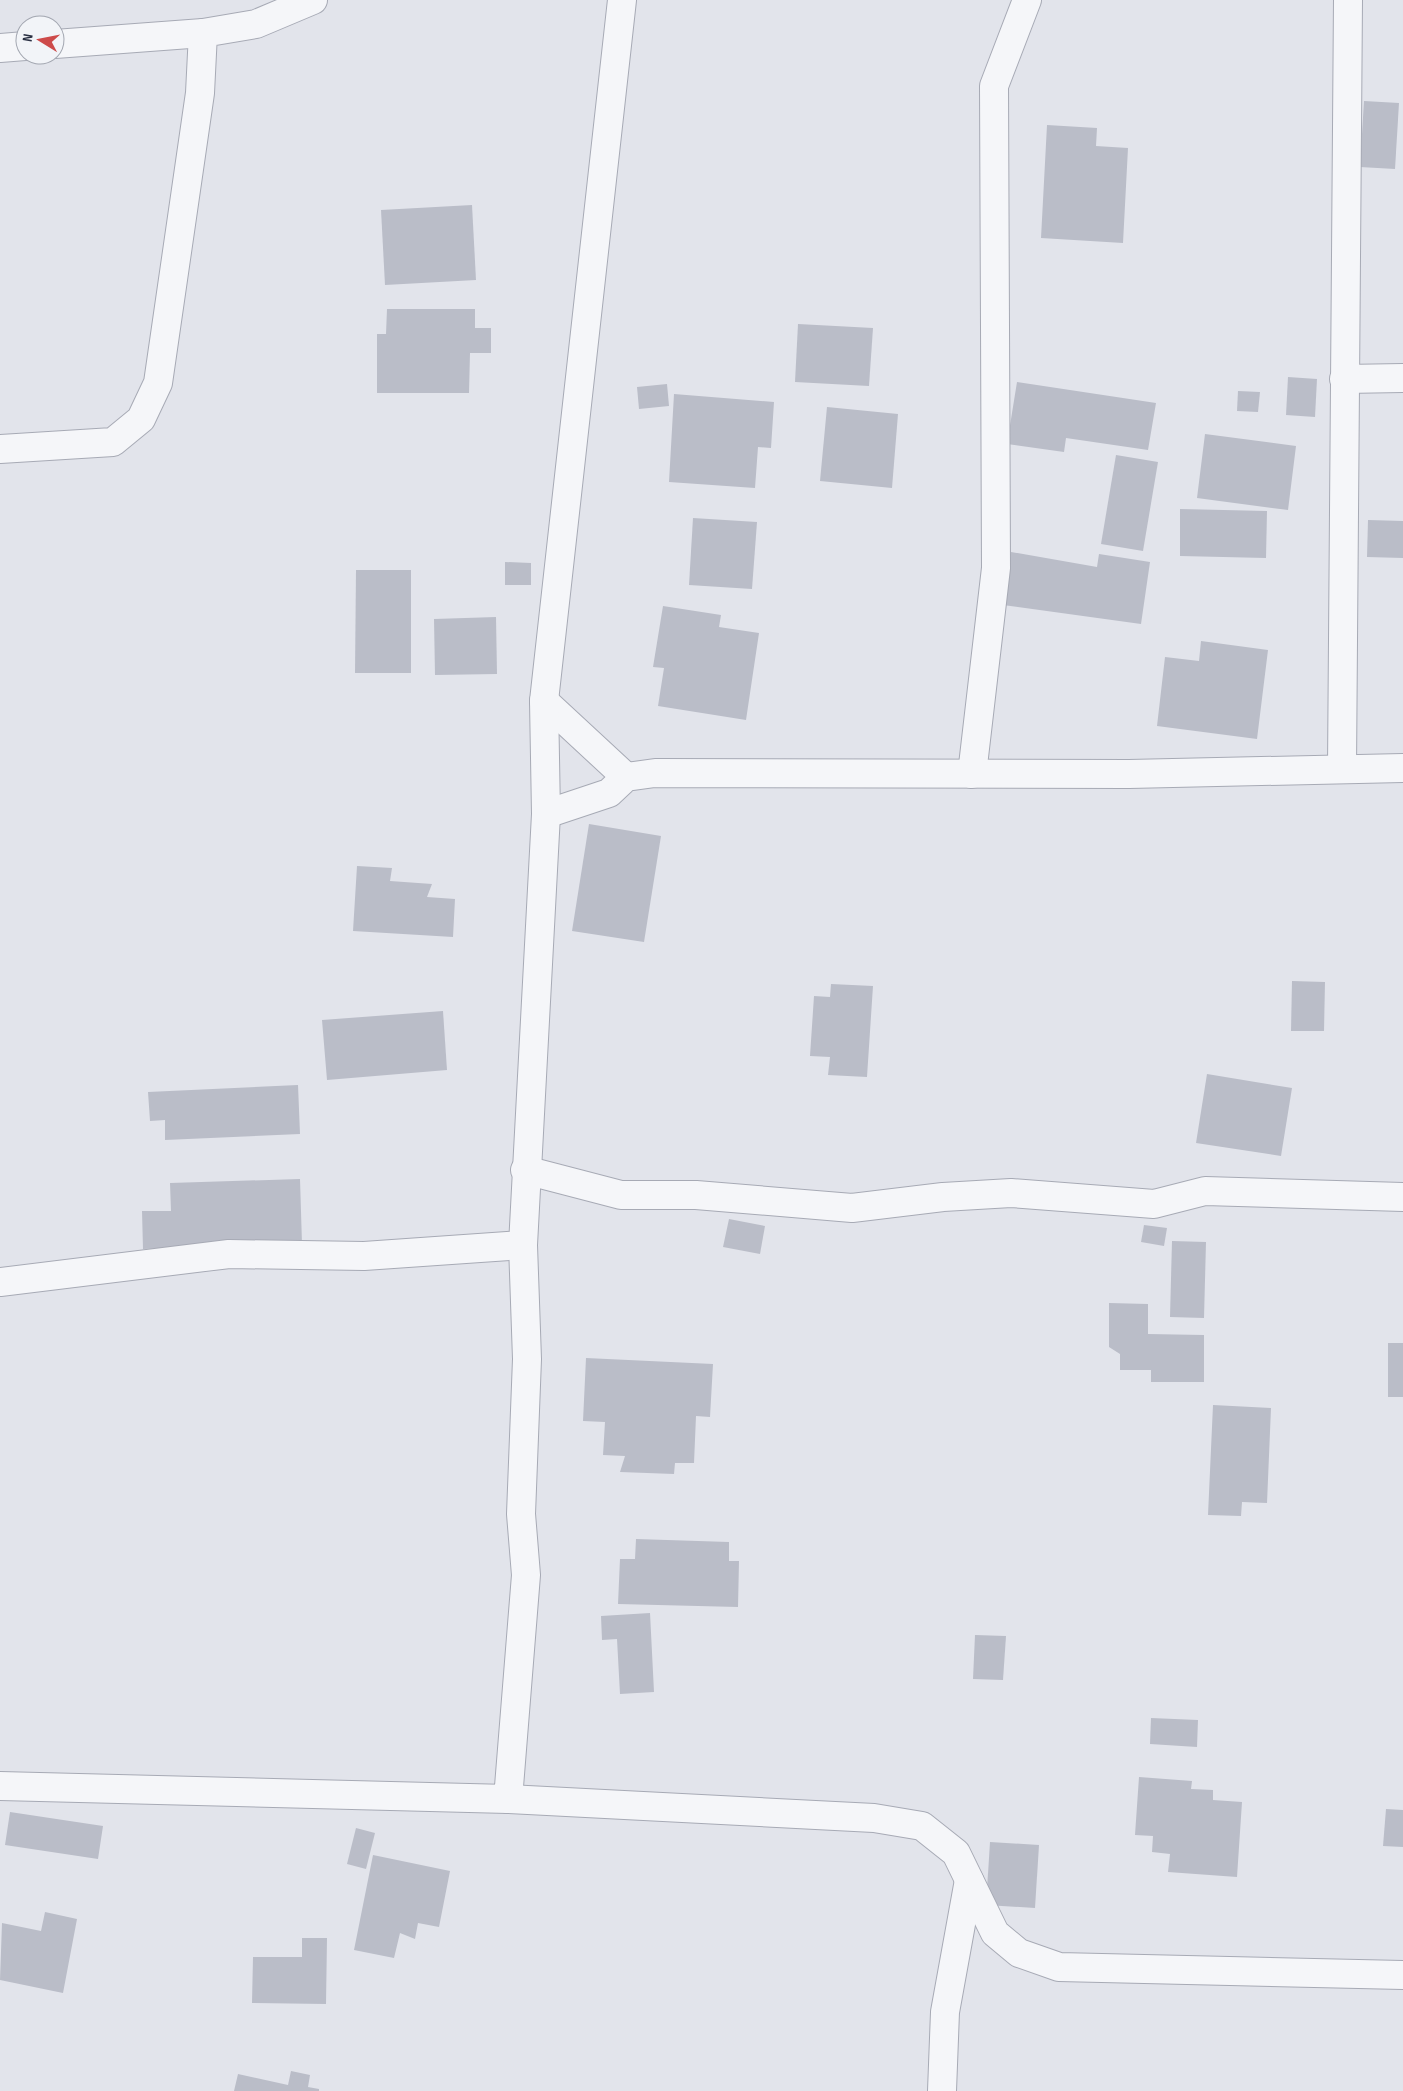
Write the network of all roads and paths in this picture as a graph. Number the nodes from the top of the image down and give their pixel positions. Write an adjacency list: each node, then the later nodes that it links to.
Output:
1 (313, 0): 5 (street)
2 (622, 0): 12 (street)
3 (1027, 0): 15 (street)
4 (1348, 0): 9 (street)
5 (203, 33): 6 (street); 11 (street)
6 (65, 43)
7 (15, 47): 8 (street)
8 (0, 48)
9 (1344, 378): 10 (street); 13 (street)
10 (1403, 378)
11 (0, 449)
12 (544, 701): 16 (street); 17 (street)
13 (1342, 768): 14 (street); 15 (street)
14 (1403, 768)
15 (972, 774): 16 (street)
16 (626, 777): 17 (street)
17 (546, 814): 18 (street)
18 (525, 1170): 19 (street); 20 (street)
19 (1403, 1197)
20 (523, 1245): 21 (street); 23 (street)
21 (0, 1282)
22 (0, 1786): 23 (street)
23 (508, 1799): 24 (street)
24 (969, 1880): 25 (street); 26 (street)
25 (1403, 1975)
26 (942, 2091)

